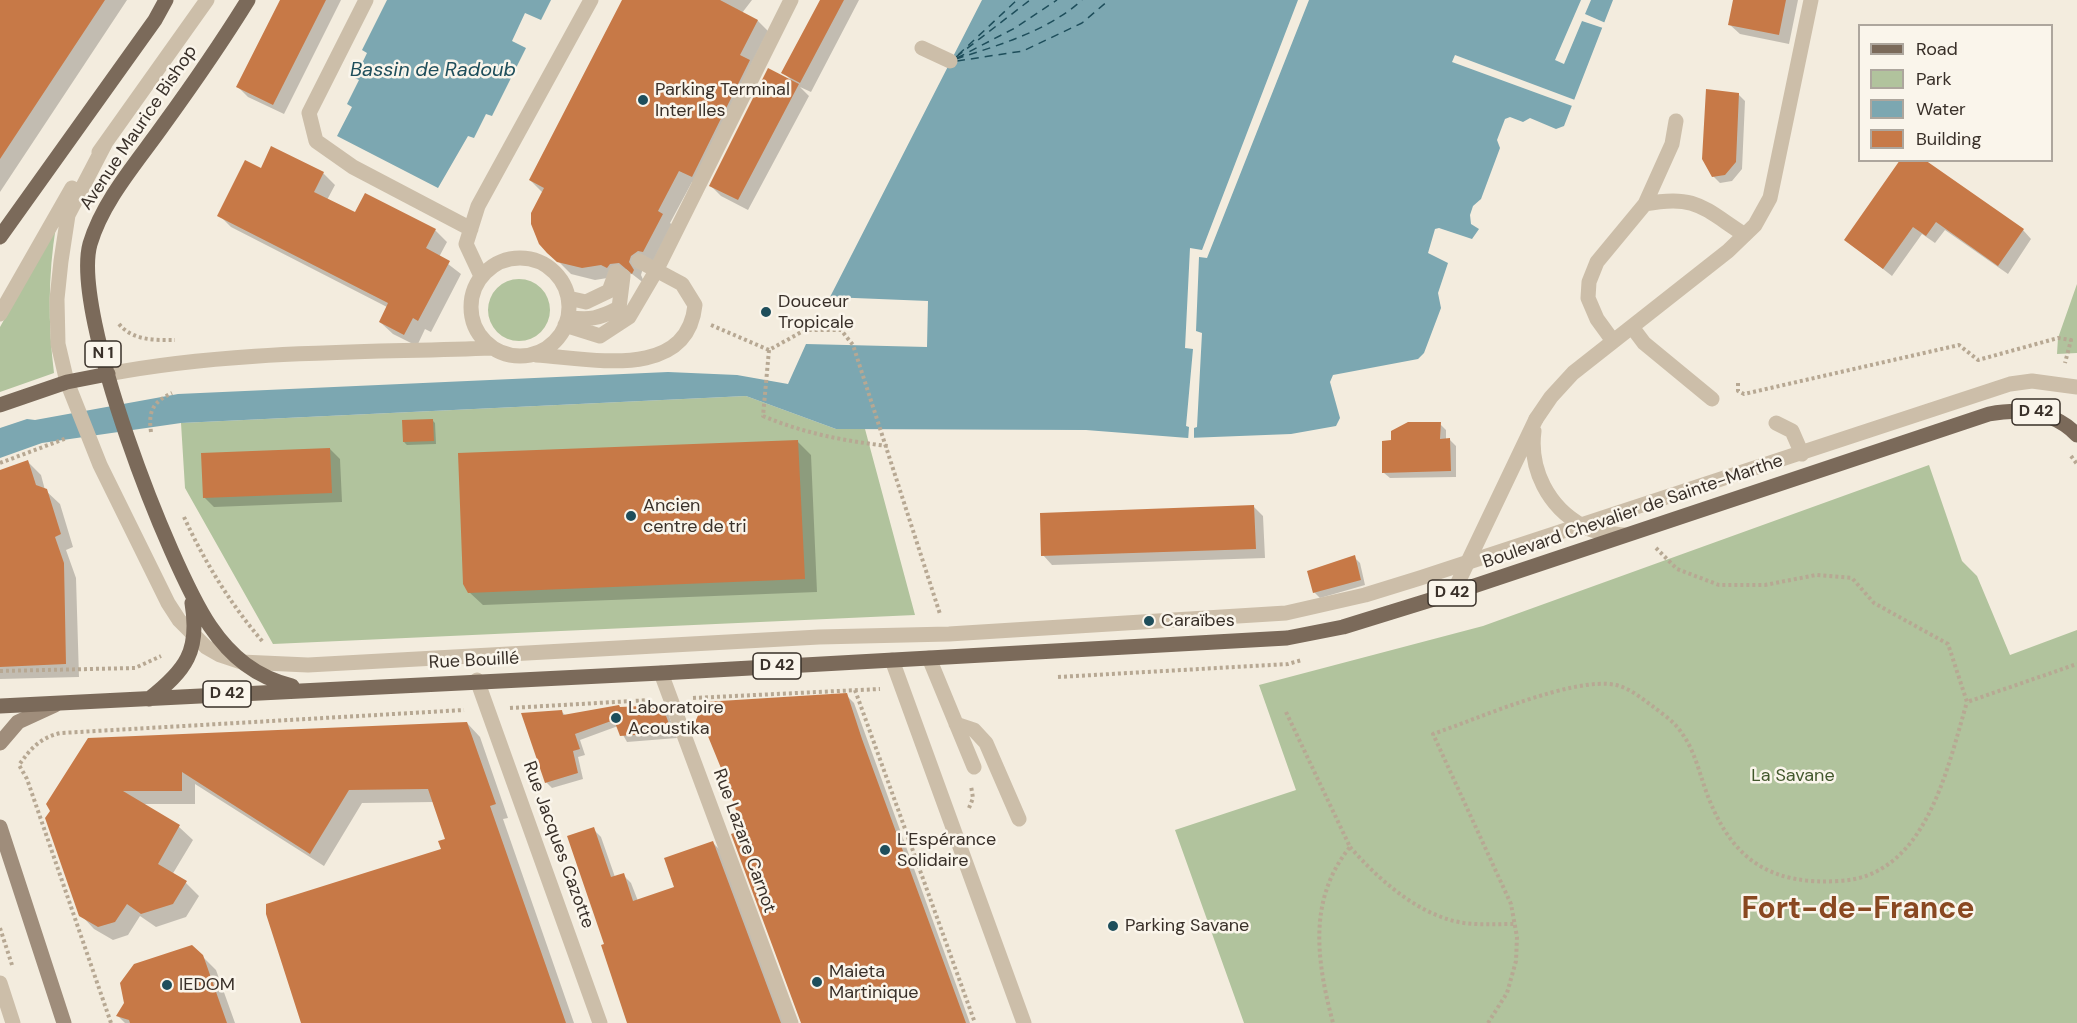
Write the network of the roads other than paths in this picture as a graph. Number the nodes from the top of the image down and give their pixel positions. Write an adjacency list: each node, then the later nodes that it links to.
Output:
1 (166, 0): 15 (main road)
2 (207, 0): 11 (street)
3 (248, 0): 26 (main road, Avenue Maurice Bishop / N 1)
4 (366, 0): 13 (street)
5 (591, 0): 13 (street)
6 (791, 0): 17 (street)
7 (1811, 0): 14 (street)
8 (922, 48): 9 (street)
9 (951, 62)
10 (1676, 121): 12 (street)
11 (105, 144): 20 (street); 27 (street)
12 (1645, 204): 14 (street); 23 (street)
13 (471, 229): 18 (street)
14 (1745, 235): 22 (street)
15 (0, 237)
16 (639, 261): 17 (street)
17 (656, 271): 21 (street); 25 (street)
18 (481, 276): 19 (street); 24 (street)
19 (568, 298): 21 (street); 21 (street)
20 (0, 314)
21 (567, 321): 25 (street)
22 (1632, 327): 23 (street); 29 (street)
23 (1613, 341): 31 (street)
24 (492, 348): 25 (street); 26 (street)
25 (533, 355)
26 (108, 374): 27 (main road); 39 (main road, Avenue Maurice Bishop / N 1)
27 (67, 382): 30 (main road); 40 (street)
28 (2077, 387): 34 (street)
29 (1712, 399)
30 (0, 405)
31 (1536, 419): 35 (street); 37 (street)
32 (1776, 423): 34 (street)
33 (2077, 435): 36 (main road, Boulevard Chevalier de Sainte-Marthe / D 42)
34 (1802, 454): 35 (street)
35 (1583, 526): 36 (street); 37 (street)
36 (1624, 535): 38 (main road, Boulevard Chevalier de Sainte-Marthe / D 42)
37 (1465, 564): 38 (street); 43 (street)
38 (1453, 592): 41 (main road, Boulevard Chevalier de Sainte-Marthe / D 42)
39 (190, 593): 40 (main road, Avenue Maurice Bishop / N 1); 43 (main road, Avenue Maurice Bishop / N 1)
40 (194, 637): 43 (street); 47 (main road, Avenue Maurice Bishop / N 1)
41 (929, 658): 42 (main road, Boulevard Chevalier de Sainte-Marthe / D 42); 50 (street)
42 (892, 660): 44 (main road, Rue Bouillé / D 42); 60 (street)
43 (242, 662): 46 (main road, Avenue Maurice Bishop / N 1)
44 (661, 673): 45 (main road, Rue Bouillé / D 42); 59 (street, Rue Lazare Carnot)
45 (477, 680): 46 (main road, Rue Bouillé / D 42); 58 (street, Rue Jacques Cazotte)
46 (306, 690): 47 (main road, Rue Bouillé / D 42)
47 (149, 699): 48 (main road, Rue Bouillé / D 42)
48 (58, 704): 49 (main road, Rue Bouillé); 51 (main road)
49 (0, 706)
50 (956, 724): 52 (street); 53 (street)
51 (0, 743)
52 (974, 767)
53 (1019, 819)
54 (0, 827): 57 (main road)
55 (0, 983): 56 (street)
56 (13, 1023)
57 (64, 1023)
58 (600, 1023)
59 (791, 1023)
60 (1024, 1023)

